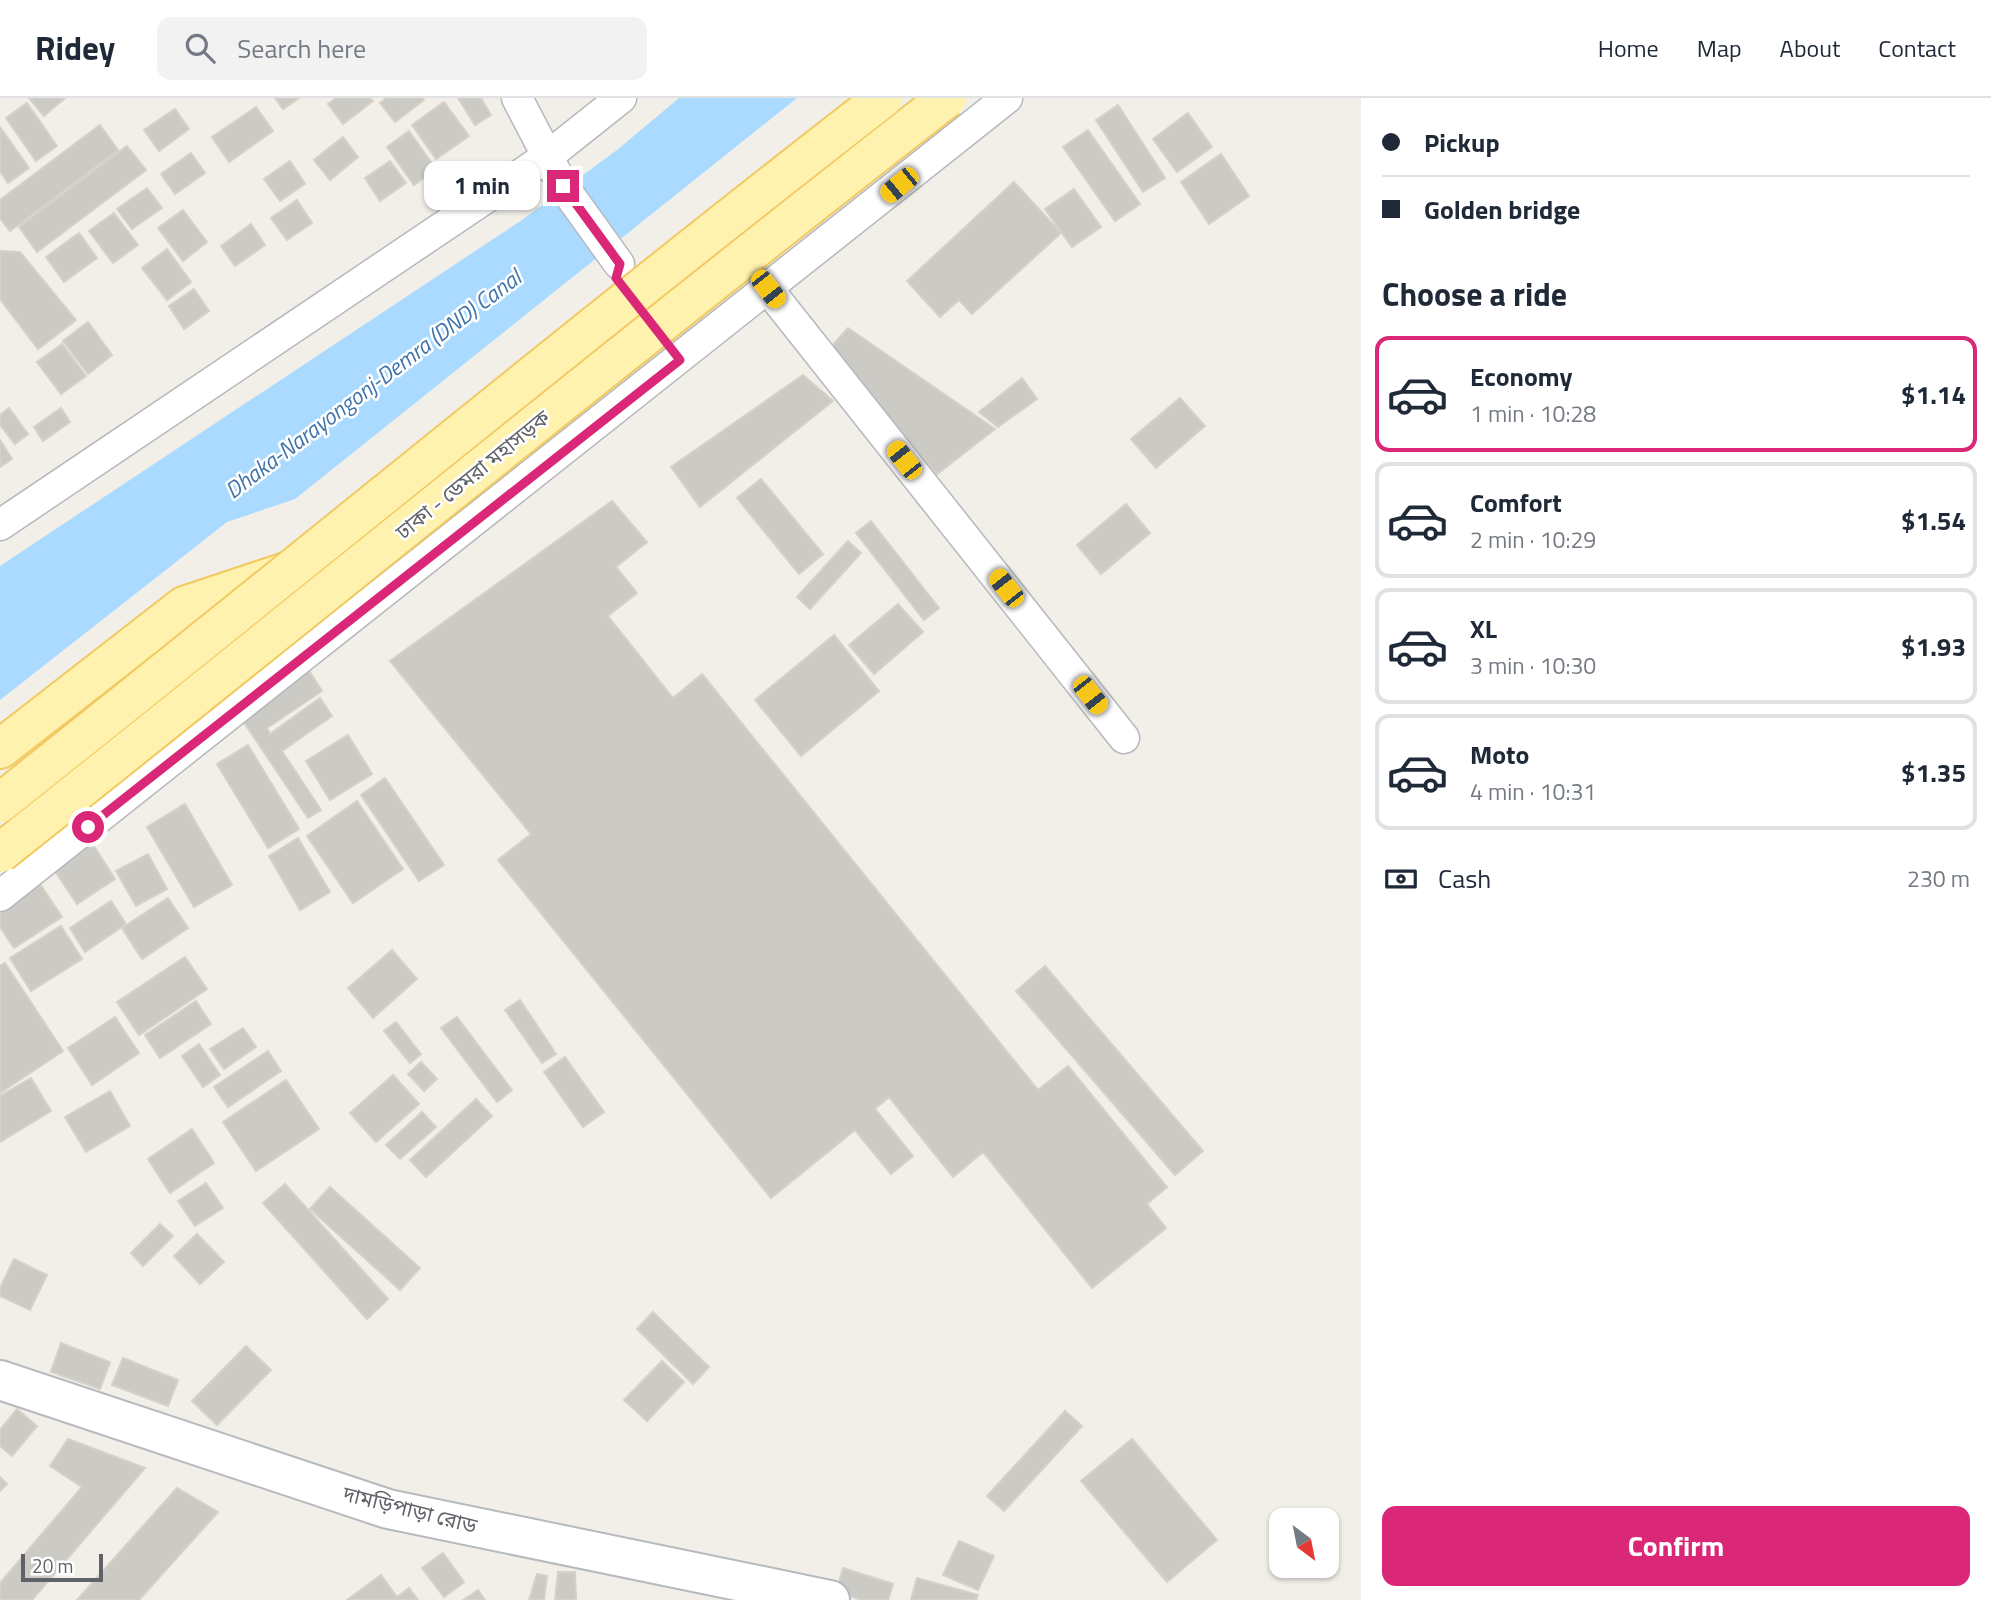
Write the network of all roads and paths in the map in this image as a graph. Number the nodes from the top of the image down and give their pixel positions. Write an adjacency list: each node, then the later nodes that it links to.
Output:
1 (517, 98): 6 (street)
2 (621, 98): 6 (street)
3 (883, 98): 10 (main road, ঢাকা - ডেমরা মহাসড়ক, bridge)
4 (947, 98): 14 (main road, ঢাকা - ডেমরা মহাসড়ক, bridge)
5 (1007, 98): 7 (street)
6 (548, 156): 8 (street); 9 (street)
7 (768, 289): 8 (street); 11 (street)
8 (690, 352): 15 (street)
9 (0, 525)
10 (294, 570): 12 (main road); 13 (main road, ঢাকা - ডেমরা মহাসড়ক, bridge)
11 (1124, 738)
12 (0, 749)
13 (0, 803)
14 (0, 853)
15 (0, 896)
16 (0, 1380): 17 (main road, দামড়িপাড়া রোড)
17 (830, 1600)

